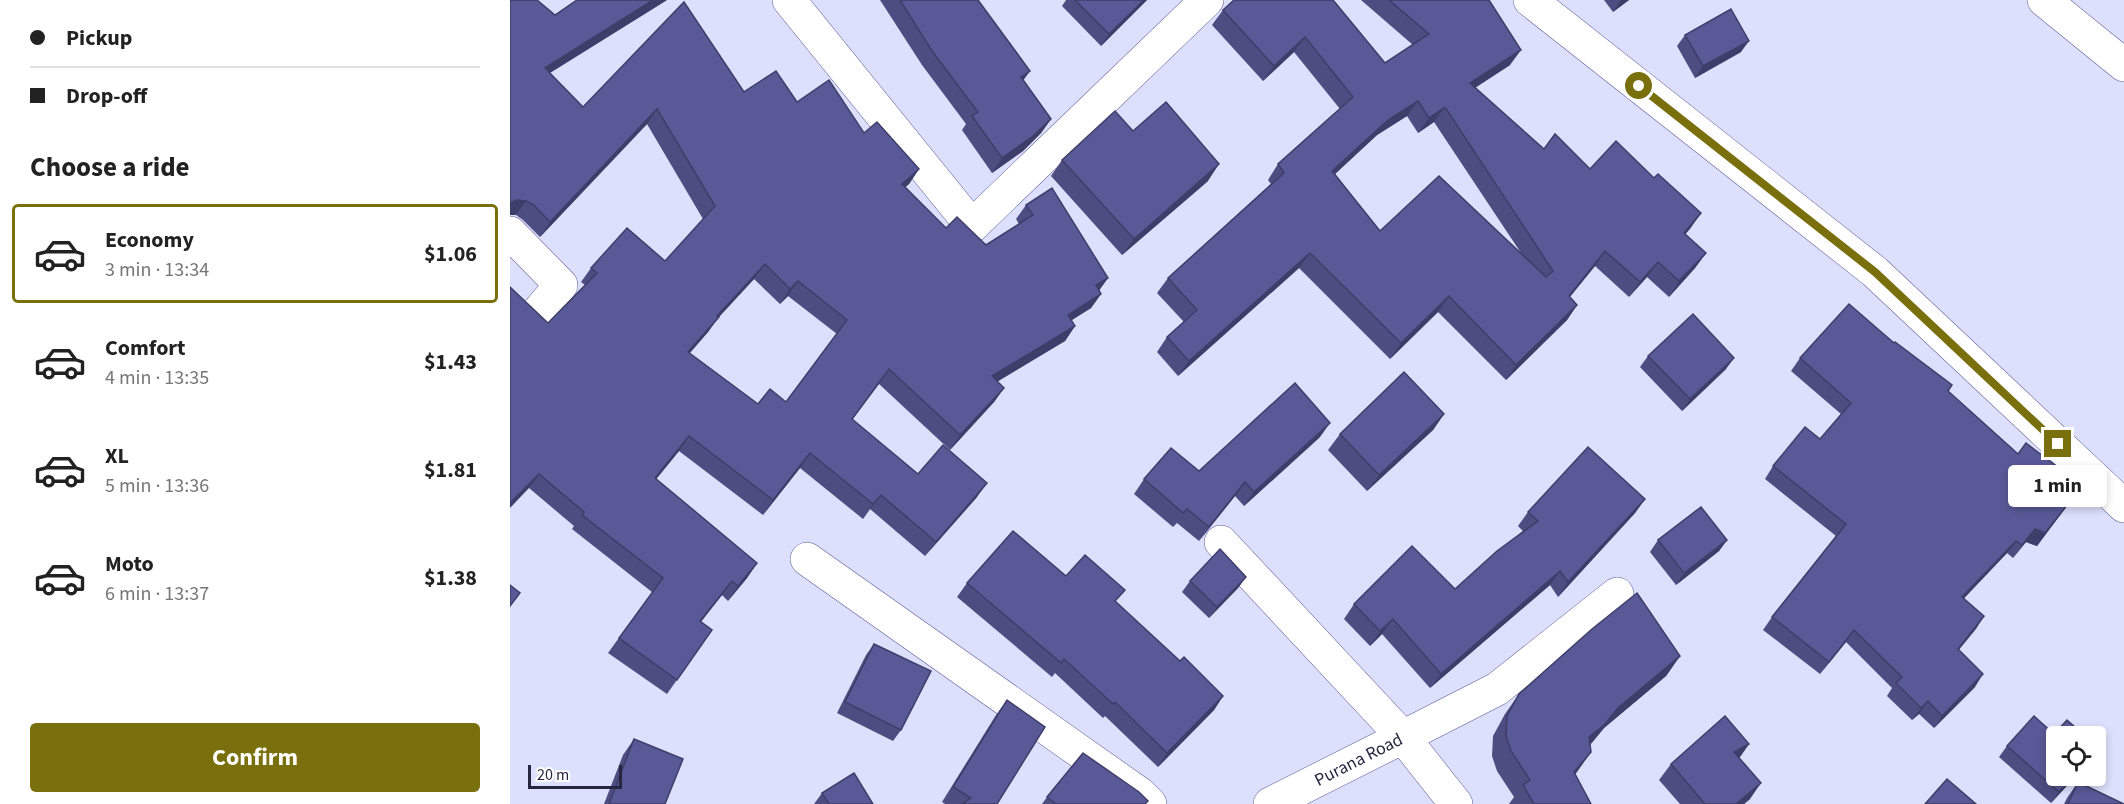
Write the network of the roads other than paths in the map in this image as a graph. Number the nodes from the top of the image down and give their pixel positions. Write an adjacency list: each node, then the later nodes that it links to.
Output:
1 (789, 0): 2 (street)
2 (1207, 0)
3 (1530, 0): 8 (street)
4 (2044, 0): 5 (street)
5 (2124, 65)
6 (510, 233): 7 (street)
7 (538, 312)
8 (2124, 506)
9 (1221, 542): 12 (street)
10 (807, 559): 13 (street)
11 (1617, 594): 12 (street)
12 (1404, 737): 14 (street, Purana Road); 15 (street, Purana Road)
13 (1150, 804)
14 (1270, 804)
15 (1456, 804)

